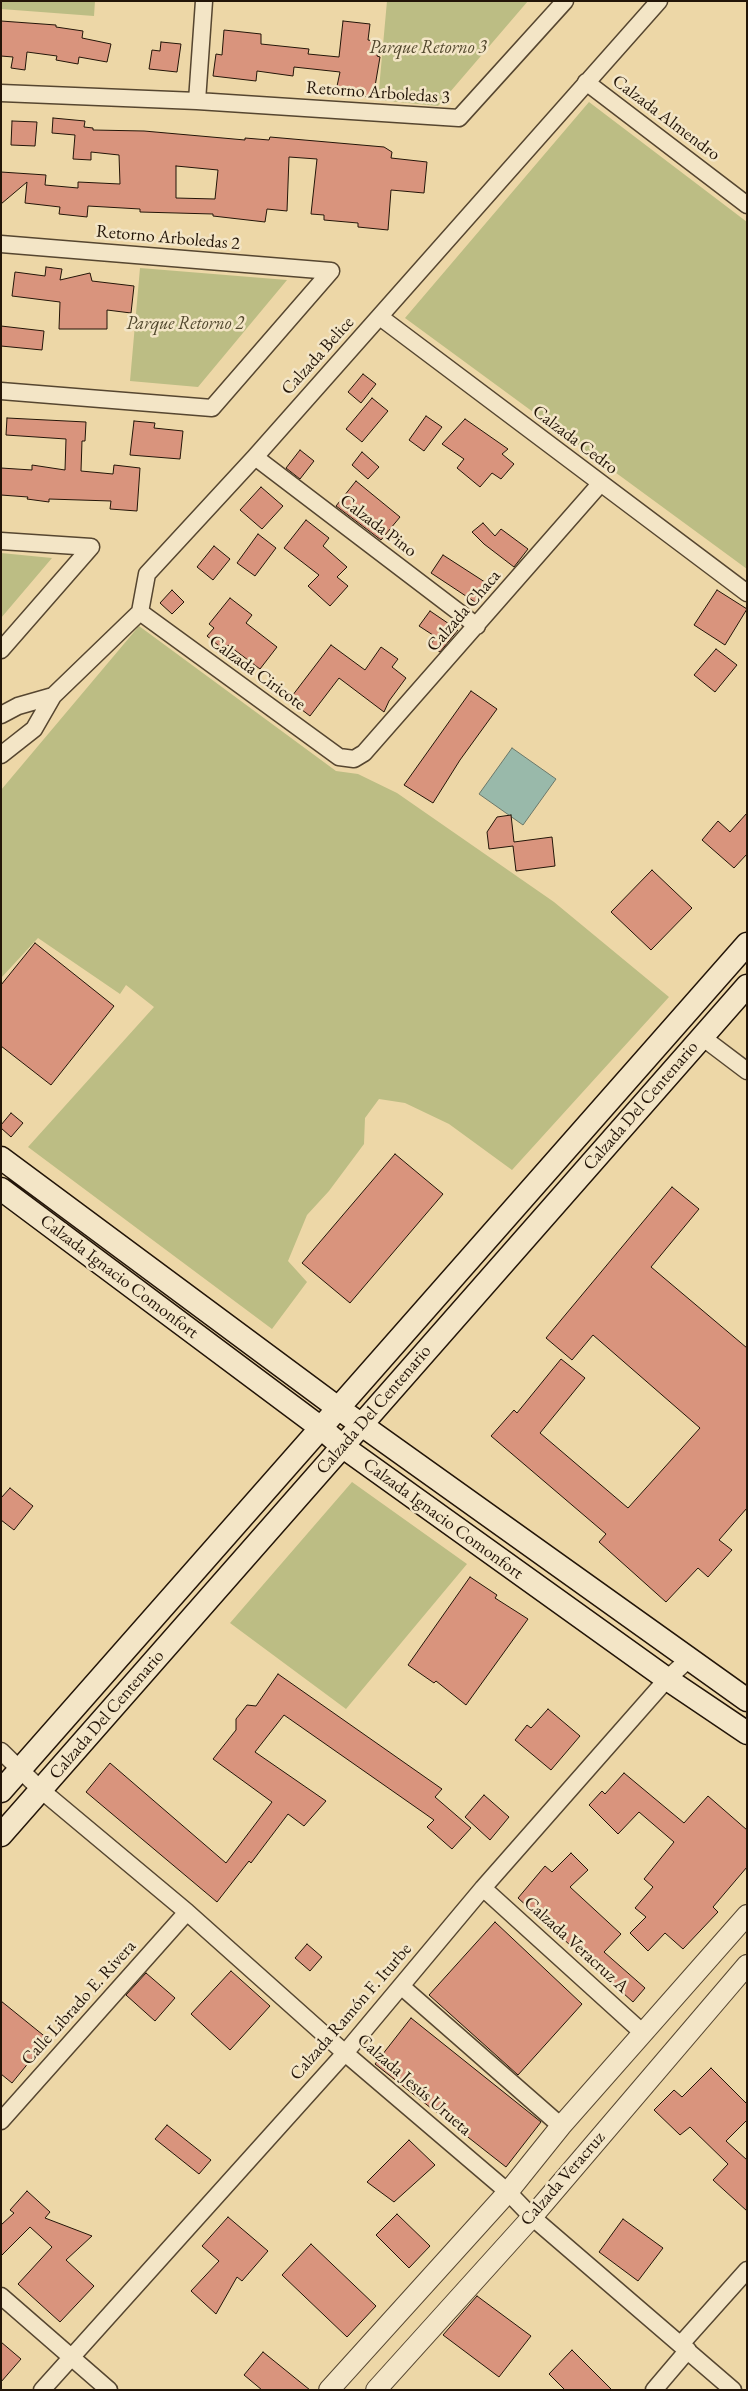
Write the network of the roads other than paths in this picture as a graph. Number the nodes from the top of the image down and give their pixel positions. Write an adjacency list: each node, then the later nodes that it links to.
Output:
1 (204, 1): 6 (street)
2 (565, 1): 6 (street, Retorno Arboledas 3)
3 (659, 1): 4 (street, Calzada Belice)
4 (586, 82): 7 (street, Calzada Almendro); 9 (street, Calzada Belice)
5 (1, 93): 6 (street, Retorno Arboledas 3)
6 (197, 101)
7 (747, 204)
8 (1, 244): 10 (street, Retorno Arboledas 2)
9 (380, 317): 11 (street, Calzada Belice); 12 (street, Calzada Cedro)
10 (1, 391)
11 (255, 457): 15 (street, Calzada Belice); 16 (street, Calzada Pino)
12 (600, 484): 14 (street, Calzada Cedro); 16 (street, Calzada Chaca)
13 (1, 540): 17 (street)
14 (747, 593)
15 (140, 612): 18 (street); 21 (street, Calzada Ciricote)
16 (477, 626): 21 (street, Calzada Chaca)
17 (1, 650)
18 (53, 696): 19 (street); 20 (street)
19 (1, 715)
20 (1, 755)
21 (354, 759)
22 (747, 944): 28 (main road, Calzada Del Centenario)
23 (747, 986): 24 (main road, Calzada Del Centenario)
24 (702, 1037): 25 (street); 29 (main road, Calzada Del Centenario)
25 (747, 1071)
26 (1, 1158): 28 (main road, Calzada Ignacio Comonfort)
27 (1, 1189): 30 (main road, Calzada Ignacio Comonfort)
28 (338, 1408): 29 (main road, Calzada Ignacio Comonfort); 30 (main road, Calzada Del Centenario)
29 (362, 1425): 31 (main road, Calzada Del Centenario); 32 (main road, Calzada Ignacio Comonfort)
30 (321, 1428): 31 (main road, Calzada Ignacio Comonfort); 37 (main road, Calzada Del Centenario)
31 (342, 1446): 33 (main road, Calzada Ignacio Comonfort); 38 (main road, Calzada Del Centenario)
32 (689, 1659): 33 (street, Calzada Ramón F. Iturbe); 34 (main road, Calzada Ignacio Comonfort)
33 (668, 1679): 35 (main road, Calzada Ignacio Comonfort); 41 (street, Calzada Ramón F. Iturbe)
34 (747, 1700)
35 (747, 1733)
36 (1, 1751): 37 (street, Calzada Jesús Urueta)
37 (21, 1769): 38 (street, Calzada Jesús Urueta); 39 (main road, Calzada Del Centenario)
38 (41, 1790): 40 (main road, Calzada Del Centenario); 42 (street, Calzada Jesús Urueta)
39 (1, 1792)
40 (1, 1835)
41 (483, 1888): 45 (street, Calzada Ramón F. Iturbe); 46 (street, Calzada Veracruz A)
42 (187, 1912): 47 (street, Calzada Jesús Urueta); 48 (street, Calle Librado E. Rivera)
43 (747, 1915): 46 (street, Calzada Veracruz)
44 (747, 1965): 51 (street, Calzada Veracruz)
45 (401, 1986): 47 (street, Calzada Ramón F. Iturbe); 49 (street, Calzada Veracruz)
46 (643, 2033): 49 (street, Calzada Veracruz)
47 (344, 2052): 50 (street, Calzada Jesús Urueta); 55 (street, Calzada Ramón F. Iturbe)
48 (1, 2121)
49 (561, 2126): 50 (street, Calzada Veracruz)
50 (508, 2192): 51 (street, Calzada Jesús Urueta); 58 (street, Calzada Veracruz)
51 (532, 2216): 54 (street, Calzada Jesús Urueta); 59 (street, Calzada Veracruz)
52 (747, 2270): 54 (street)
53 (1, 2296): 55 (street)
54 (684, 2347): 60 (street); 61 (street, Calzada Jesús Urueta)
55 (70, 2358): 56 (street, Calzada Ramón F. Iturbe); 57 (street)
56 (42, 2390)
57 (109, 2390)
58 (329, 2390)
59 (376, 2390)
60 (654, 2390)
61 (733, 2390)

